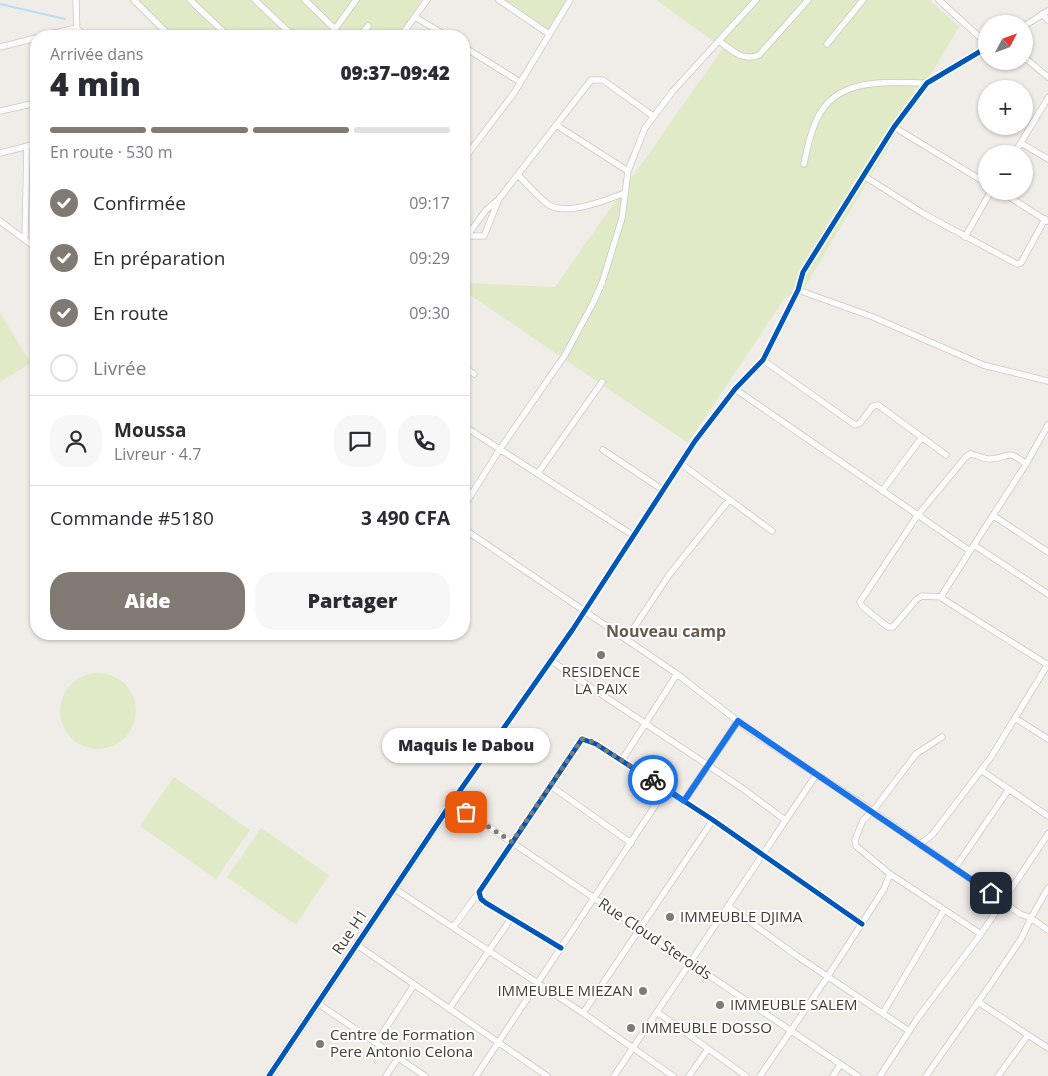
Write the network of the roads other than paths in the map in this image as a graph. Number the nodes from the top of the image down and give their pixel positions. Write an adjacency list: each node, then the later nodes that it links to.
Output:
1 (76, 0): 20 (street)
2 (134, 0): 23 (street)
3 (190, 0): 24 (street)
4 (255, 0): 25 (street)
5 (304, 0): 21 (street)
6 (356, 0): 21 (street)
7 (427, 0): 16 (street)
8 (499, 0): 29 (street)
9 (570, 0): 29 (street)
10 (756, 0): 32 (street)
11 (808, 0): 32 (street)
12 (863, 0): 33 (street)
13 (939, 0): 30 (street)
14 (1048, 10): 15 (street)
15 (1042, 14): 17 (street); 18 (street)
16 (415, 17): 27 (street); 28 (street)
17 (1033, 20)
18 (1048, 20)
19 (368, 26): 26 (street)
20 (77, 28): 22 (street)
21 (335, 29)
22 (68, 30)
23 (164, 30)
24 (222, 30)
25 (286, 30)
26 (365, 30)
27 (405, 30)
28 (437, 30)
29 (548, 34): 39 (street)
30 (978, 36)
31 (30, 40): 34 (street)
32 (719, 41): 44 (street)
33 (827, 44)
34 (0, 47)
35 (470, 51): 39 (street)
36 (978, 53): 40 (street)
37 (1033, 64): 38 (street)
38 (1048, 76)
39 (520, 82): 50 (street)
40 (927, 83): 46 (street); 53 (street)
41 (1048, 98): 47 (street)
42 (30, 104): 43 (street)
43 (0, 111)
44 (652, 116): 45 (street); 54 (street)
45 (556, 125): 54 (street); 55 (street)
46 (894, 127): 56 (street); 57 (street)
47 (1021, 143): 52 (street)
48 (30, 145): 49 (street)
49 (27, 146): 51 (street); 67 (street)
50 (470, 151)
51 (0, 153)
52 (1048, 159)
53 (804, 164)
54 (628, 171): 58 (street)
55 (518, 175): 58 (street); 59 (street)
56 (864, 176): 66 (street); 69 (street)
57 (978, 177)
58 (625, 193): 79 (street)
59 (499, 199): 64 (street); 65 (street)
60 (986, 200): 66 (street)
61 (1014, 200): 62 (street)
62 (1046, 220): 66 (street)
63 (0, 221): 67 (street)
64 (470, 231)
65 (470, 236)
66 (965, 237)
67 (25, 239): 68 (street)
68 (30, 243)
69 (798, 290): 70 (street); 73 (street)
70 (763, 360): 75 (street); 78 (street)
71 (470, 371): 72 (street)
72 (474, 374)
73 (1048, 381)
74 (602, 382): 84 (street)
75 (735, 388): 82 (street); 86 (street)
76 (1048, 425): 83 (street)
77 (470, 430): 79 (street)
78 (922, 437): 81 (street); 86 (street)
79 (500, 449): 84 (street); 87 (street)
80 (603, 450): 85 (street)
81 (946, 455)
82 (680, 463): 85 (street); 88 (street)
83 (1026, 464): 89 (street); 90 (street)
84 (538, 473): 93 (street)
85 (663, 490): 93 (street)
86 (882, 492): 89 (street)
87 (470, 496)
88 (729, 500): 91 (street); 100 (street)
89 (917, 516): 95 (street); 98 (street)
90 (994, 516): 94 (street); 96 (street)
91 (772, 531)
92 (470, 533): 99 (street)
93 (634, 536): 99 (street)
94 (974, 545): 95 (street); 97 (street)
95 (970, 551): 98 (street)
96 (1048, 552)
97 (1048, 594)
98 (942, 597): 102 (street)
99 (584, 611): 100 (street); 101 (street)
100 (627, 638): 103 (street)
101 (550, 660): 106 (street); 117 (street)
102 (1048, 664): 104 (street)
103 (677, 674): 105 (street); 106 (street)
104 (1015, 718): 108 (street); 111 (street)
105 (738, 721): 110 (street); 112 (street)
106 (645, 724): 109 (street); 110 (street)
107 (942, 737): 118 (street)
108 (1048, 740)
109 (622, 760): 113 (street); 114 (street)
110 (708, 765): 116 (street); 121 (street)
111 (981, 770): 115 (street); 125 (street)
112 (816, 775): 118 (street); 121 (street)
113 (551, 786): 123 (street); 124 (street)
114 (666, 789): 116 (street); 124 (street)
115 (1009, 789): 119 (street); 127 (street)
116 (684, 801): 120 (street)
117 (452, 802): 123 (street, Rue Cloud Steroids); 130 (street, Rue H1)
118 (873, 811): 125 (street); 128 (street)
119 (1048, 816)
120 (713, 820): 126 (street); 140 (street)
121 (785, 820): 126 (street)
122 (1048, 834): 133 (street)
123 (512, 842): 131 (street); 132 (street, Rue Cloud Steroids)
124 (631, 843): 132 (street)
125 (920, 844): 127 (street)
126 (762, 856): 134 (street); 138 (street)
127 (955, 868): 133 (street)
128 (890, 874): 135 (street); 138 (street)
129 (1048, 888): 137 (street)
130 (395, 889): 139 (street); 143 (street, Rue H1)
131 (479, 892): 136 (street); 139 (street)
132 (594, 899): 140 (street, Rue Cloud Steroids); 144 (street)
133 (1004, 902): 137 (street); 142 (street)
134 (728, 906): 146 (street); 147 (street)
135 (944, 910): 142 (street); 155 (street)
136 (512, 917): 144 (street); 145 (street)
137 (1031, 918): 141 (street); 150 (street)
138 (862, 924): 147 (street)
139 (454, 926): 145 (street)
140 (639, 929): 146 (street, Rue Cloud Steroids); 154 (street)
141 (1048, 930)
142 (981, 934): 157 (street)
143 (357, 946): 149 (street); 151 (street, Rue H1)
144 (561, 948): 148 (street)
145 (488, 952): 148 (street); 152 (street)
146 (691, 964): 153 (street); 156 (street, Rue Cloud Steroids)
147 (828, 976): 155 (street); 156 (street)
148 (537, 984): 154 (street); 160 (street)
149 (414, 985): 152 (street); 159 (street)
150 (978, 1002): 158 (street); 179 (street)
151 (318, 1003): 159 (street); 166 (street, Rue H1)
152 (449, 1009): 160 (street)
153 (657, 1012): 161 (street); 163 (street)
154 (583, 1013): 161 (street)
155 (883, 1013): 157 (street)
156 (792, 1030): 165 (street, Rue Cloud Steroids); 175 (street)
157 (909, 1031): 178 (street)
158 (1028, 1035): 162 (street); 180 (street)
159 (376, 1043): 164 (street)
160 (498, 1043): 169 (street); 170 (street)
161 (632, 1048): 171 (street); 172 (street)
162 (1048, 1048)
163 (708, 1049): 173 (street); 174 (street)
164 (398, 1058): 167 (street); 168 (street)
165 (840, 1065): 176 (street); 177 (street, Rue Cloud Steroids)
166 (269, 1076)
167 (386, 1076)
168 (425, 1076)
169 (476, 1076)
170 (547, 1076)
171 (614, 1076)
172 (673, 1076)
173 (689, 1076)
174 (746, 1076)
175 (760, 1076)
176 (833, 1076)
177 (858, 1076)
178 (880, 1076)
179 (926, 1076)
180 (998, 1076)

